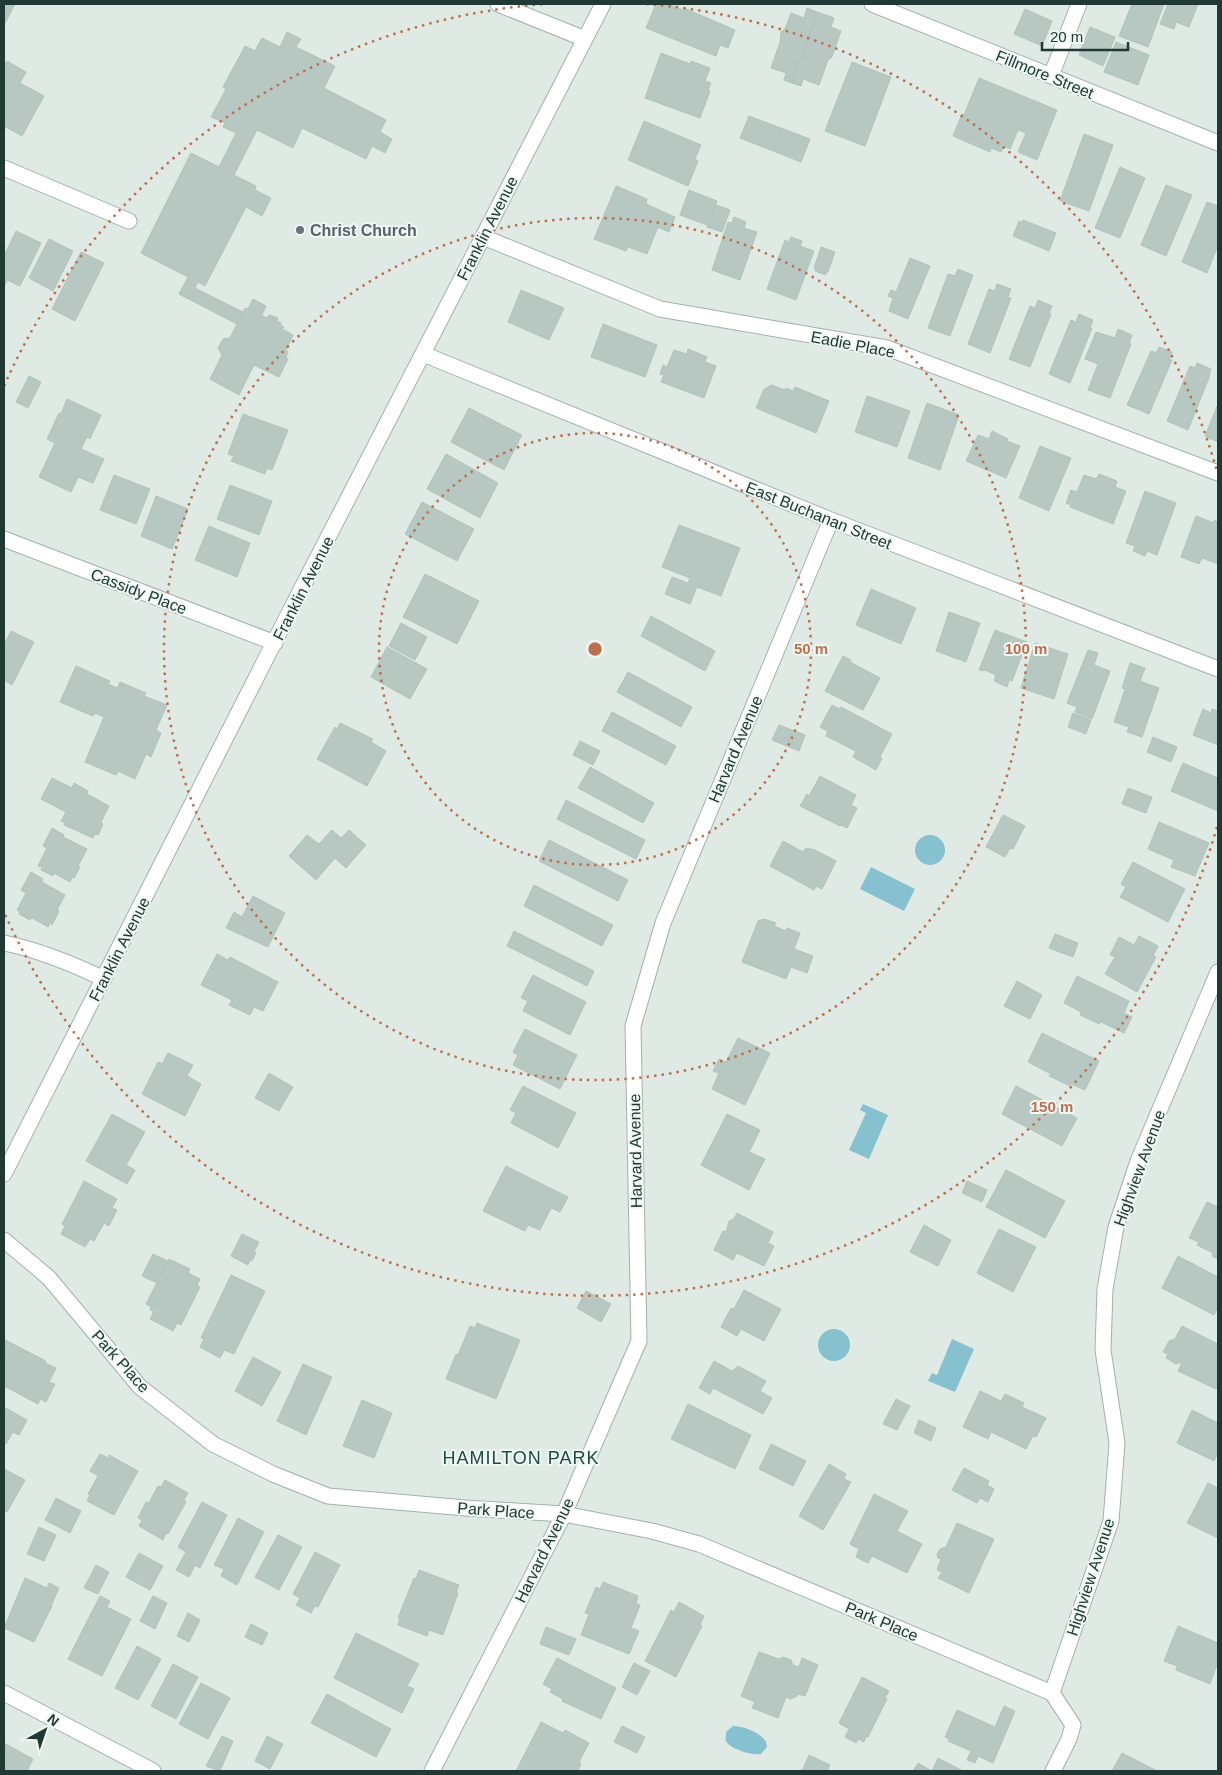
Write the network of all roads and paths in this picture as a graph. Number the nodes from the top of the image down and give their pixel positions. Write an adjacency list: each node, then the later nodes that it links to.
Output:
1 (498, 4): 5 (street)
2 (603, 4): 5 (street, Franklin Avenue)
3 (872, 4): 6 (street, Fillmore Street)
4 (1079, 4): 6 (street)
5 (585, 39): 10 (street, Franklin Avenue)
6 (1051, 76): 7 (street, Fillmore Street)
7 (1218, 143)
8 (4, 168): 9 (street)
9 (129, 221)
10 (483, 237): 11 (street, Franklin Avenue); 12 (street, Eadie Place)
11 (423, 354): 13 (street, East Buchanan Street); 15 (street, Franklin Avenue)
12 (1218, 473)
13 (831, 520): 16 (street, East Buchanan Street); 22 (street, Harvard Avenue)
14 (4, 539): 15 (street, Cassidy Place)
15 (275, 643): 19 (street, Franklin Avenue)
16 (1218, 669)
17 (4, 942): 19 (street)
18 (1218, 972): 24 (street, Highview Avenue)
19 (104, 979): 20 (street, Franklin Avenue)
20 (4, 1174)
21 (4, 1240): 22 (street, Park Place)
22 (564, 1514): 24 (street, Park Place); 26 (street, Harvard Avenue)
23 (4, 1693): 25 (street)
24 (1052, 1693): 27 (street)
25 (153, 1771)
26 (432, 1771)
27 (1053, 1771)

